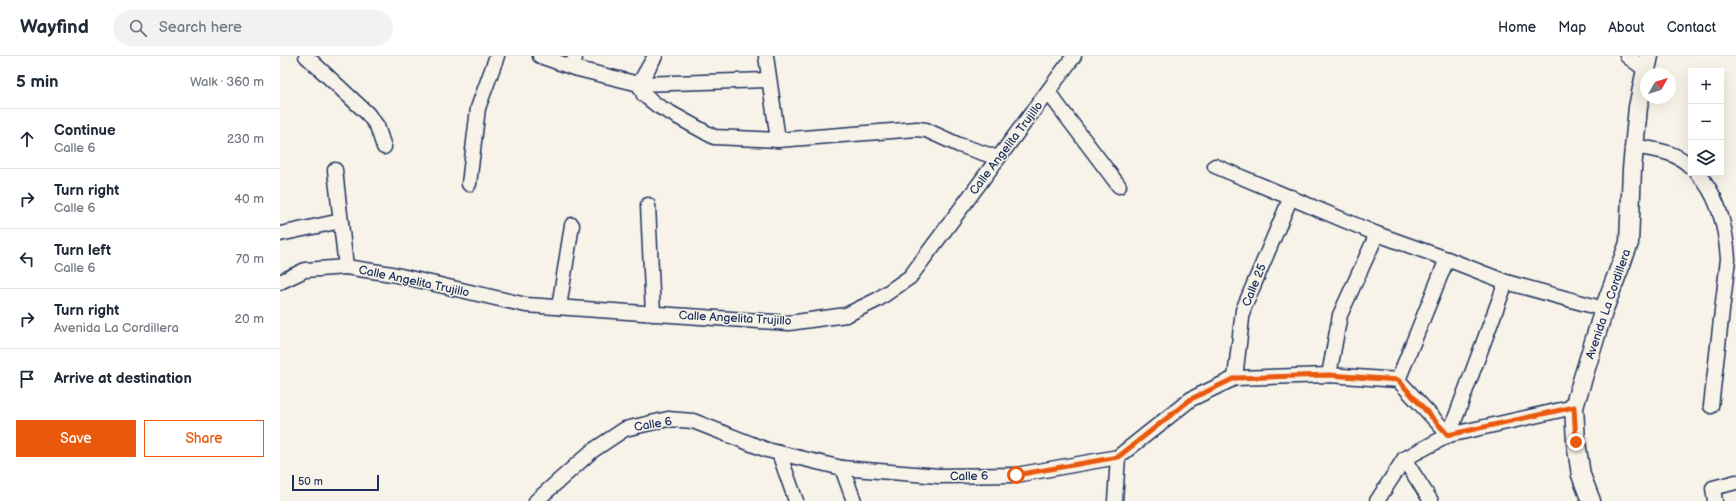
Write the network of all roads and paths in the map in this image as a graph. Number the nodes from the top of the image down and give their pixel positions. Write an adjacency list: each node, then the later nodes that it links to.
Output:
1 (306, 56): 15 (street)
2 (497, 56): 21 (street)
3 (540, 56): 8 (street)
4 (655, 56): 11 (street)
5 (766, 56): 10 (street)
6 (1073, 56): 12 (street, Calle Angelita Trujillo)
7 (1627, 56): 9 (street)
8 (574, 62): 11 (street)
9 (1647, 63): 14 (main road, Avenida La Cordillera)
10 (768, 80): 11 (street); 13 (street)
11 (639, 84): 13 (street)
12 (1048, 92): 16 (street, Calle Angelita Trujillo); 22 (street)
13 (778, 140): 16 (street)
14 (1634, 146): 17 (street); 34 (main road, Avenida La Cordillera)
15 (384, 147)
16 (998, 158): 35 (street, Calle Angelita Trujillo)
17 (1688, 164)
18 (1215, 166): 23 (street)
19 (335, 170): 25 (street)
20 (1700, 176): 39 (street)
21 (469, 184)
22 (1119, 186)
23 (1291, 197): 28 (street); 37 (street, Calle 25)
24 (648, 205): 35 (street)
25 (341, 221): 27 (street); 30 (street)
26 (572, 225): 33 (street)
27 (280, 234)
28 (1377, 234): 29 (street); 36 (street)
29 (1447, 258): 32 (street); 38 (street)
30 (346, 267): 31 (street, Calle Angelita Trujillo); 33 (street, Calle Angelita Trujillo)
31 (280, 282)
32 (1506, 282): 34 (street); 41 (street)
33 (559, 308): 35 (street, Calle Angelita Trujillo)
34 (1604, 309): 40 (main road, Avenida La Cordillera)
35 (653, 314)
36 (1329, 375): 37 (street, Calle 6); 38 (street, Calle 6)
37 (1235, 378): 43 (street, Calle 6)
38 (1398, 380): 41 (street)
39 (1710, 406)
40 (1574, 407): 41 (street); 54 (main road, Avenida La Cordillera)
41 (1448, 435): 44 (street)
42 (779, 453): 45 (street, Calle 6); 48 (street, Calle 6); 49 (street)
43 (1118, 457): 45 (street, Calle 6); 51 (street)
44 (1404, 459): 52 (street); 53 (street)
45 (842, 468): 50 (street)
46 (1736, 482): 47 (street)
47 (1714, 495)
48 (536, 501)
49 (796, 501)
50 (854, 501)
51 (1115, 501)
52 (1377, 501)
53 (1431, 501)
54 (1591, 501)

